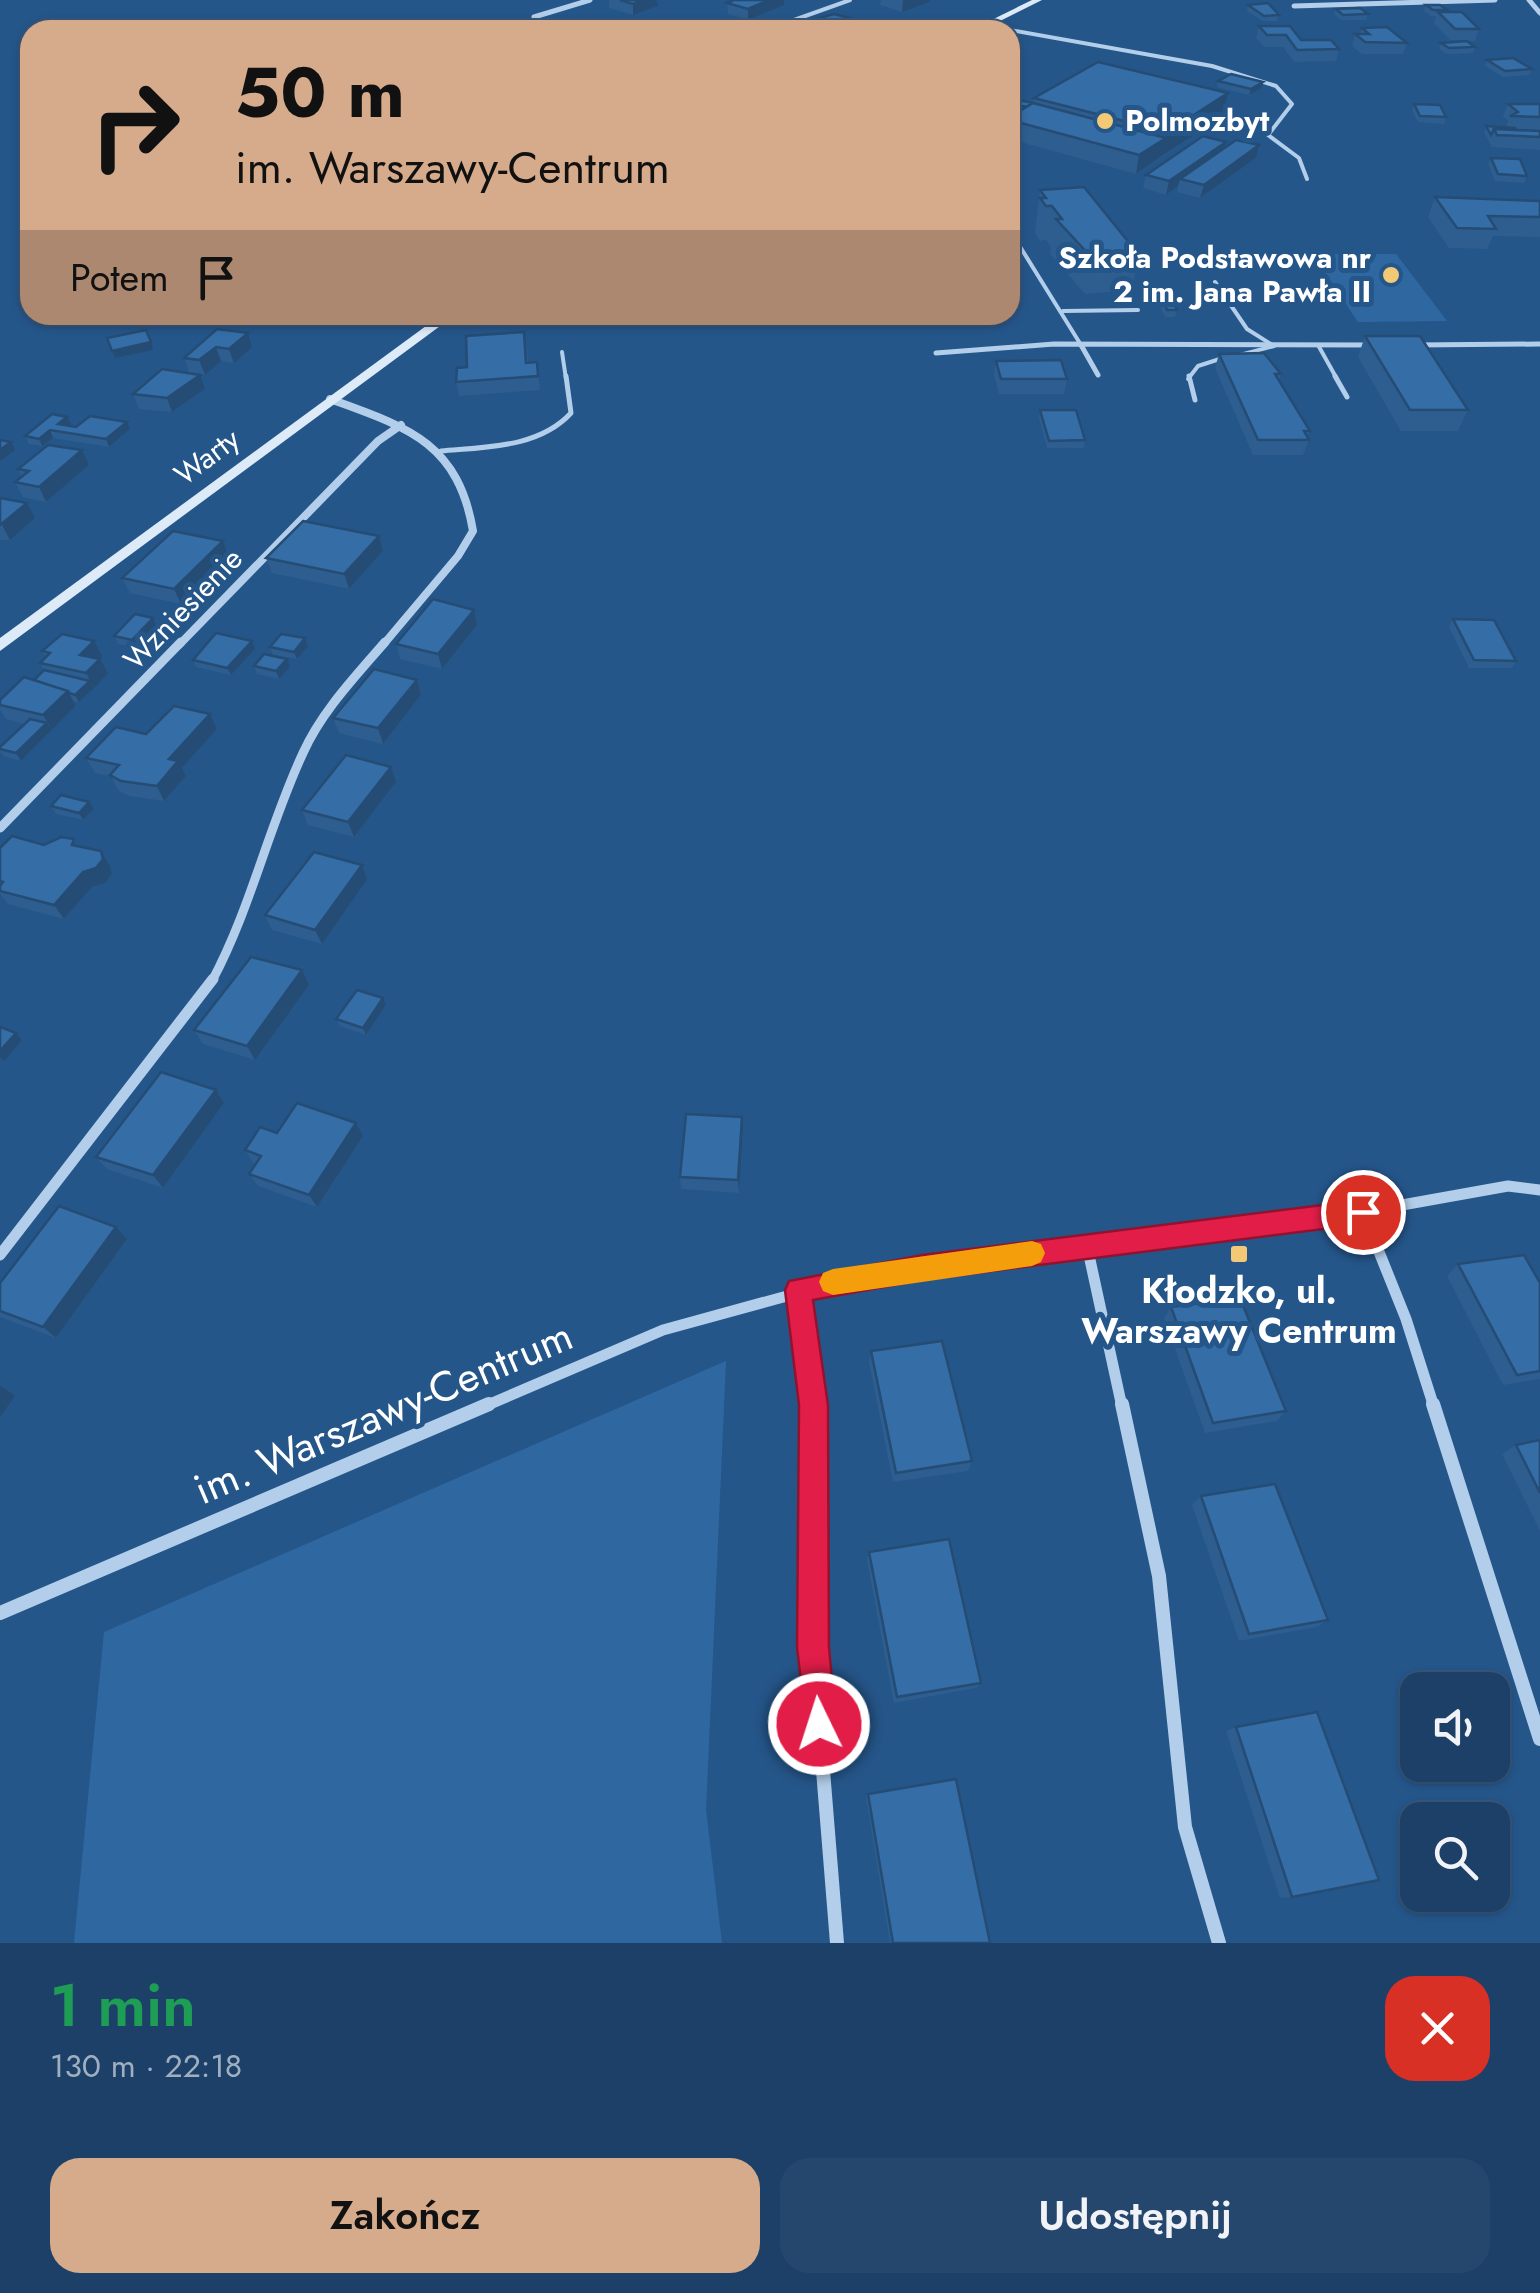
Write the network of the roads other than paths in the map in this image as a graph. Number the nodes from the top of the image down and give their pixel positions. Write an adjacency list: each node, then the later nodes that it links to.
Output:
1 (590, 0): 8 (street)
2 (850, 0): 9 (lane)
3 (1038, 0): 10 (main road)
4 (1495, 0): 6 (street)
5 (1529, 0): 7 (street)
6 (1294, 6)
7 (1540, 13)
8 (534, 16)
9 (794, 20)
10 (996, 20)
11 (1020, 33): 12 (lane)
12 (1307, 179)
13 (1020, 246): 15 (lane)
14 (1216, 282): 22 (lane)
15 (1063, 310): 16 (lane); 18 (lane)
16 (1138, 310)
17 (434, 325): 28 (main road, Warty)
18 (1081, 344): 22 (street); 25 (street); 26 (street)
19 (1540, 344): 21 (street)
20 (1392, 345): 23 (street)
21 (1410, 345)
22 (1274, 346): 23 (street); 29 (lane)
23 (1318, 346): 27 (lane)
24 (562, 352): 31 (lane)
25 (936, 352)
26 (1098, 375)
27 (1348, 397)
28 (330, 399): 30 (street); 32 (main road, Warty)
29 (1195, 400)
30 (401, 425): 31 (street); 33 (street, Wzniesienie)
31 (440, 451): 37 (street)
32 (0, 646)
33 (0, 828)
34 (1540, 1190): 35 (street, im. Warszawy-Centrum)
35 (1363, 1212): 36 (street, im. Warszawy-Centrum); 40 (street)
36 (1087, 1246): 38 (street, im. Warszawy-Centrum); 42 (street)
37 (0, 1255)
38 (798, 1290): 39 (street, im. Warszawy-Centrum); 41 (street)
39 (0, 1612)
40 (1540, 1739)
41 (837, 1943)
42 (1219, 1943)

